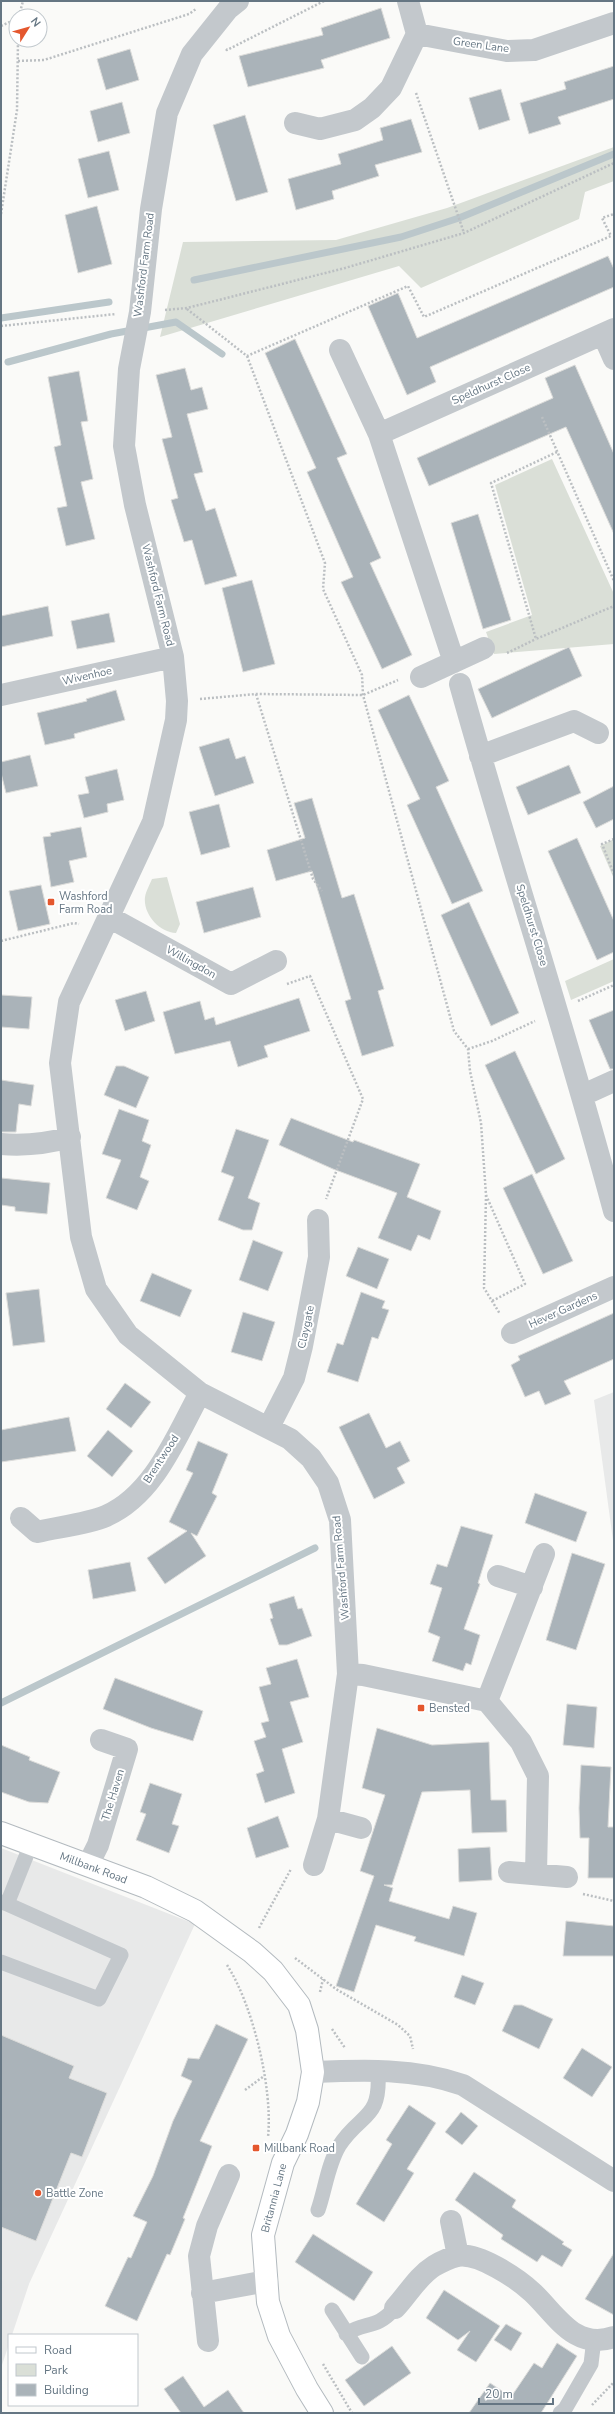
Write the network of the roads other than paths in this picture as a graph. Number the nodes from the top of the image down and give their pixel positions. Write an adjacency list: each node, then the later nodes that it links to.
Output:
1 (408, 1): 4 (street)
2 (222, 4): 11 (street, Washford Farm Road)
3 (614, 22): 4 (street, Green Lane)
4 (417, 34): 5 (street)
5 (295, 123)
6 (608, 332): 8 (street, Speldhurst Close); 9 (street, Speldhurst Close)
7 (340, 350): 9 (street)
8 (614, 359)
9 (379, 434): 12 (street)
10 (484, 648): 12 (street)
11 (173, 657): 15 (street, Wivenhoe); 18 (street, Washford Farm Road)
12 (454, 662): 13 (street)
13 (421, 677)
14 (460, 684): 17 (street, Speldhurst Close)
15 (1, 695)
16 (598, 733): 17 (street)
17 (480, 756): 21 (street, Speldhurst Close)
18 (106, 923): 19 (street, Willingdon); 22 (street, Washford Farm Road)
19 (276, 961)
20 (614, 1081): 21 (street)
21 (583, 1095): 24 (street, Speldhurst Close)
22 (70, 1137): 23 (street); 28 (street, Washford Farm Road)
23 (1, 1144)
24 (614, 1211)
25 (318, 1220): 29 (street, Claygate)
26 (614, 1287): 27 (street, Hever Gardens)
27 (512, 1333)
28 (200, 1393): 29 (street, Washford Farm Road); 30 (street, Brentwood)
29 (269, 1427): 34 (street, Washford Farm Road)
30 (21, 1518)
31 (544, 1554): 33 (street)
32 (498, 1576): 33 (street)
33 (532, 1587): 35 (street)
34 (348, 1674): 35 (street); 37 (street, Washford Farm Road)
35 (487, 1701): 44 (street)
36 (101, 1740): 41 (street, The Haven)
37 (328, 1819): 38 (street); 42 (street, Washford Farm Road)
38 (361, 1828)
39 (1, 1833): 40 (street, Millbank Road)
40 (31, 1844): 41 (street, Millbank Road); 46 (lane)
41 (88, 1865): 49 (street, Millbank Road)
42 (314, 1865)
43 (509, 1872): 44 (street)
44 (536, 1874): 45 (street)
45 (567, 1877)
46 (4, 1903): 47 (lane)
47 (1, 1962)
48 (378, 2071): 49 (street); 51 (street); 52 (lane)
49 (313, 2072): 55 (street, Britannia Lane)
50 (229, 2175): 56 (street)
51 (614, 2181)
52 (318, 2210)
53 (452, 2221): 54 (street)
54 (458, 2256): 57 (street); 60 (street)
55 (267, 2281): 56 (street); 63 (street, Britannia Lane)
56 (202, 2293): 61 (street)
57 (395, 2308): 59 (lane)
58 (332, 2310): 59 (lane)
59 (346, 2334): 62 (lane)
60 (604, 2338): 64 (lane)
61 (208, 2341)
62 (362, 2357)
63 (322, 2413)
64 (560, 2413)

